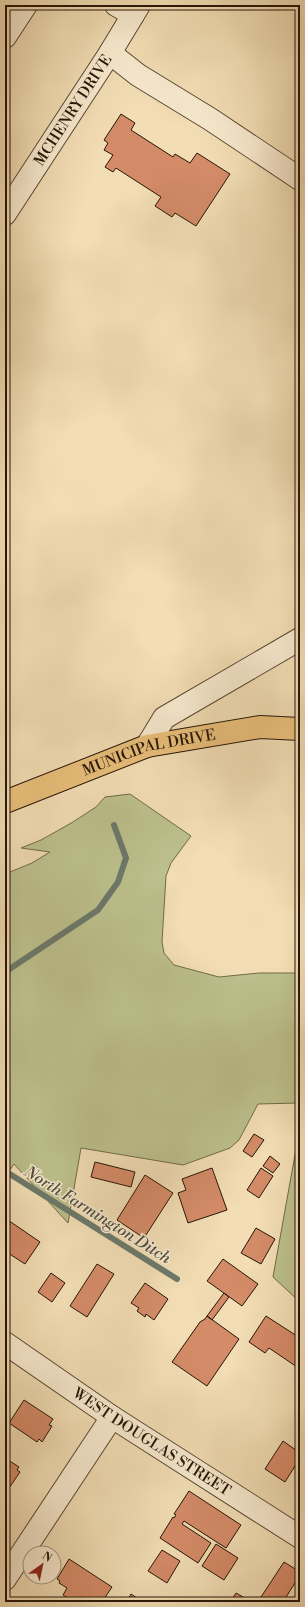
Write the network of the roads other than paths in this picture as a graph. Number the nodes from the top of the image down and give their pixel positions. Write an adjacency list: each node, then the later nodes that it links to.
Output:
1 (26, 5): 3 (street)
2 (129, 8): 4 (street, MCHENRY DRIVE)
3 (5, 37)
4 (110, 53): 5 (street); 6 (street, MCHENRY DRIVE)
5 (300, 179)
6 (6, 212)
7 (300, 639): 9 (street)
8 (300, 729): 9 (main road, MUNICIPAL DRIVE)
9 (147, 746): 10 (main road, MUNICIPAL DRIVE)
10 (5, 802)
11 (5, 1343): 12 (street, WEST DOUGLAS STREET)
12 (112, 1417): 13 (street, WEST DOUGLAS STREET); 14 (street)
13 (300, 1537)
14 (5, 1579)

